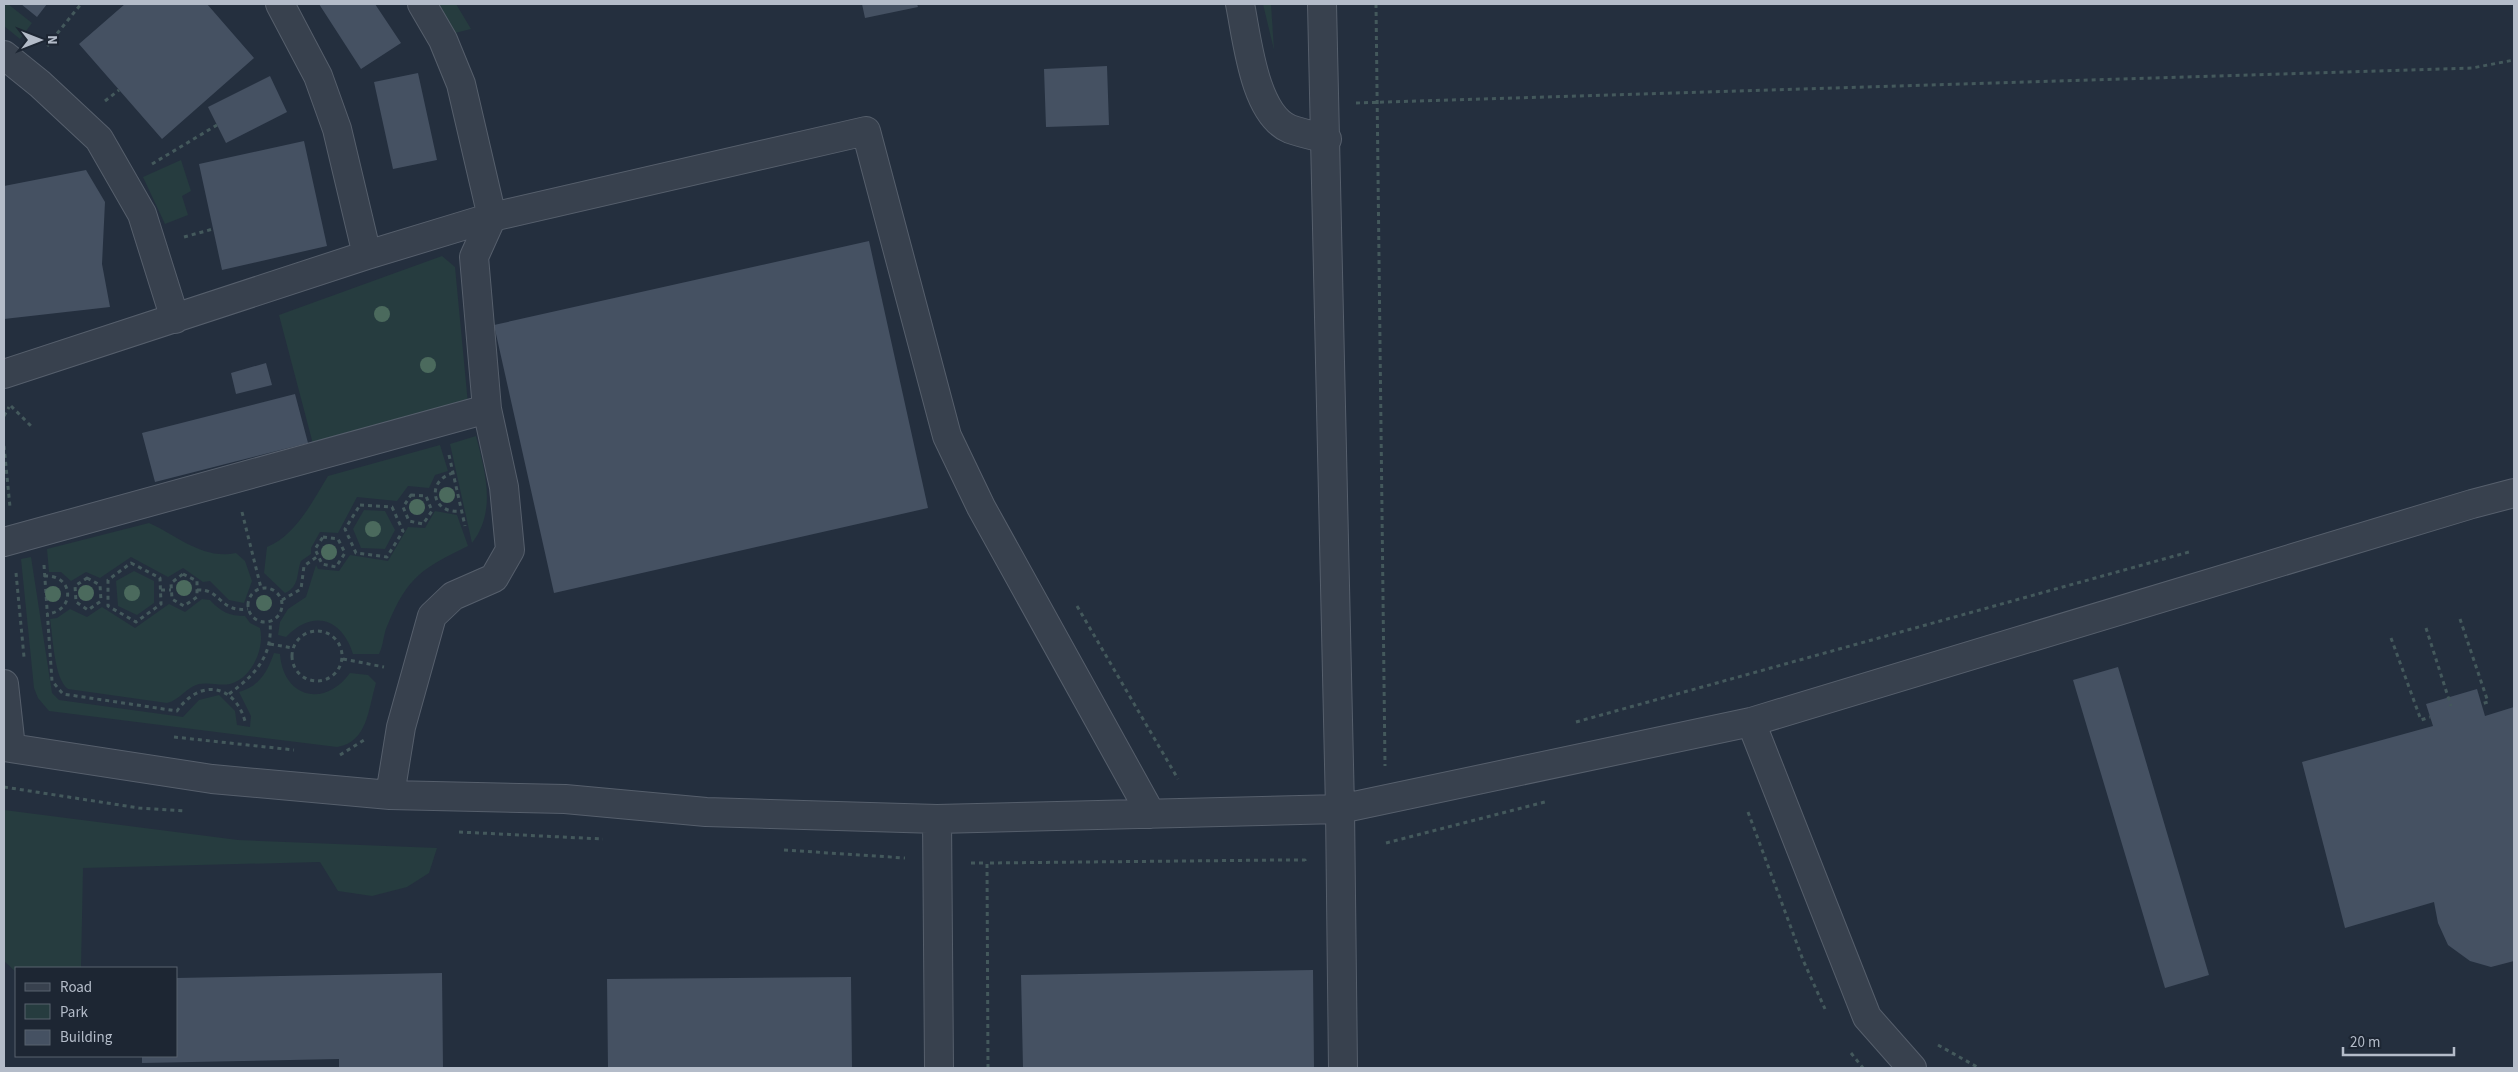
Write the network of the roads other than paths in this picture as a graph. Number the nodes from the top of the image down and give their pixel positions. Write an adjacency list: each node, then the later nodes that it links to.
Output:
1 (280, 4): 8 (lane)
2 (422, 4): 7 (lane)
3 (1240, 4): 6 (lane)
4 (1322, 4): 6 (lane)
5 (4, 55): 9 (lane)
6 (1327, 140): 18 (lane)
7 (492, 217): 8 (lane); 11 (lane); 19 (lane)
8 (367, 255): 9 (lane)
9 (175, 320): 10 (lane)
10 (4, 374)
11 (487, 408): 13 (lane); 17 (lane)
12 (2514, 493): 15 (lane)
13 (8, 540)
14 (4, 684): 16 (lane)
15 (1751, 722): 18 (lane); 23 (lane)
16 (8, 747): 17 (lane)
17 (390, 795): 20 (lane)
18 (1340, 810): 19 (lane); 22 (lane)
19 (1151, 814): 20 (lane)
20 (937, 819): 21 (lane)
21 (939, 1068)
22 (1343, 1068)
23 (1912, 1068)

